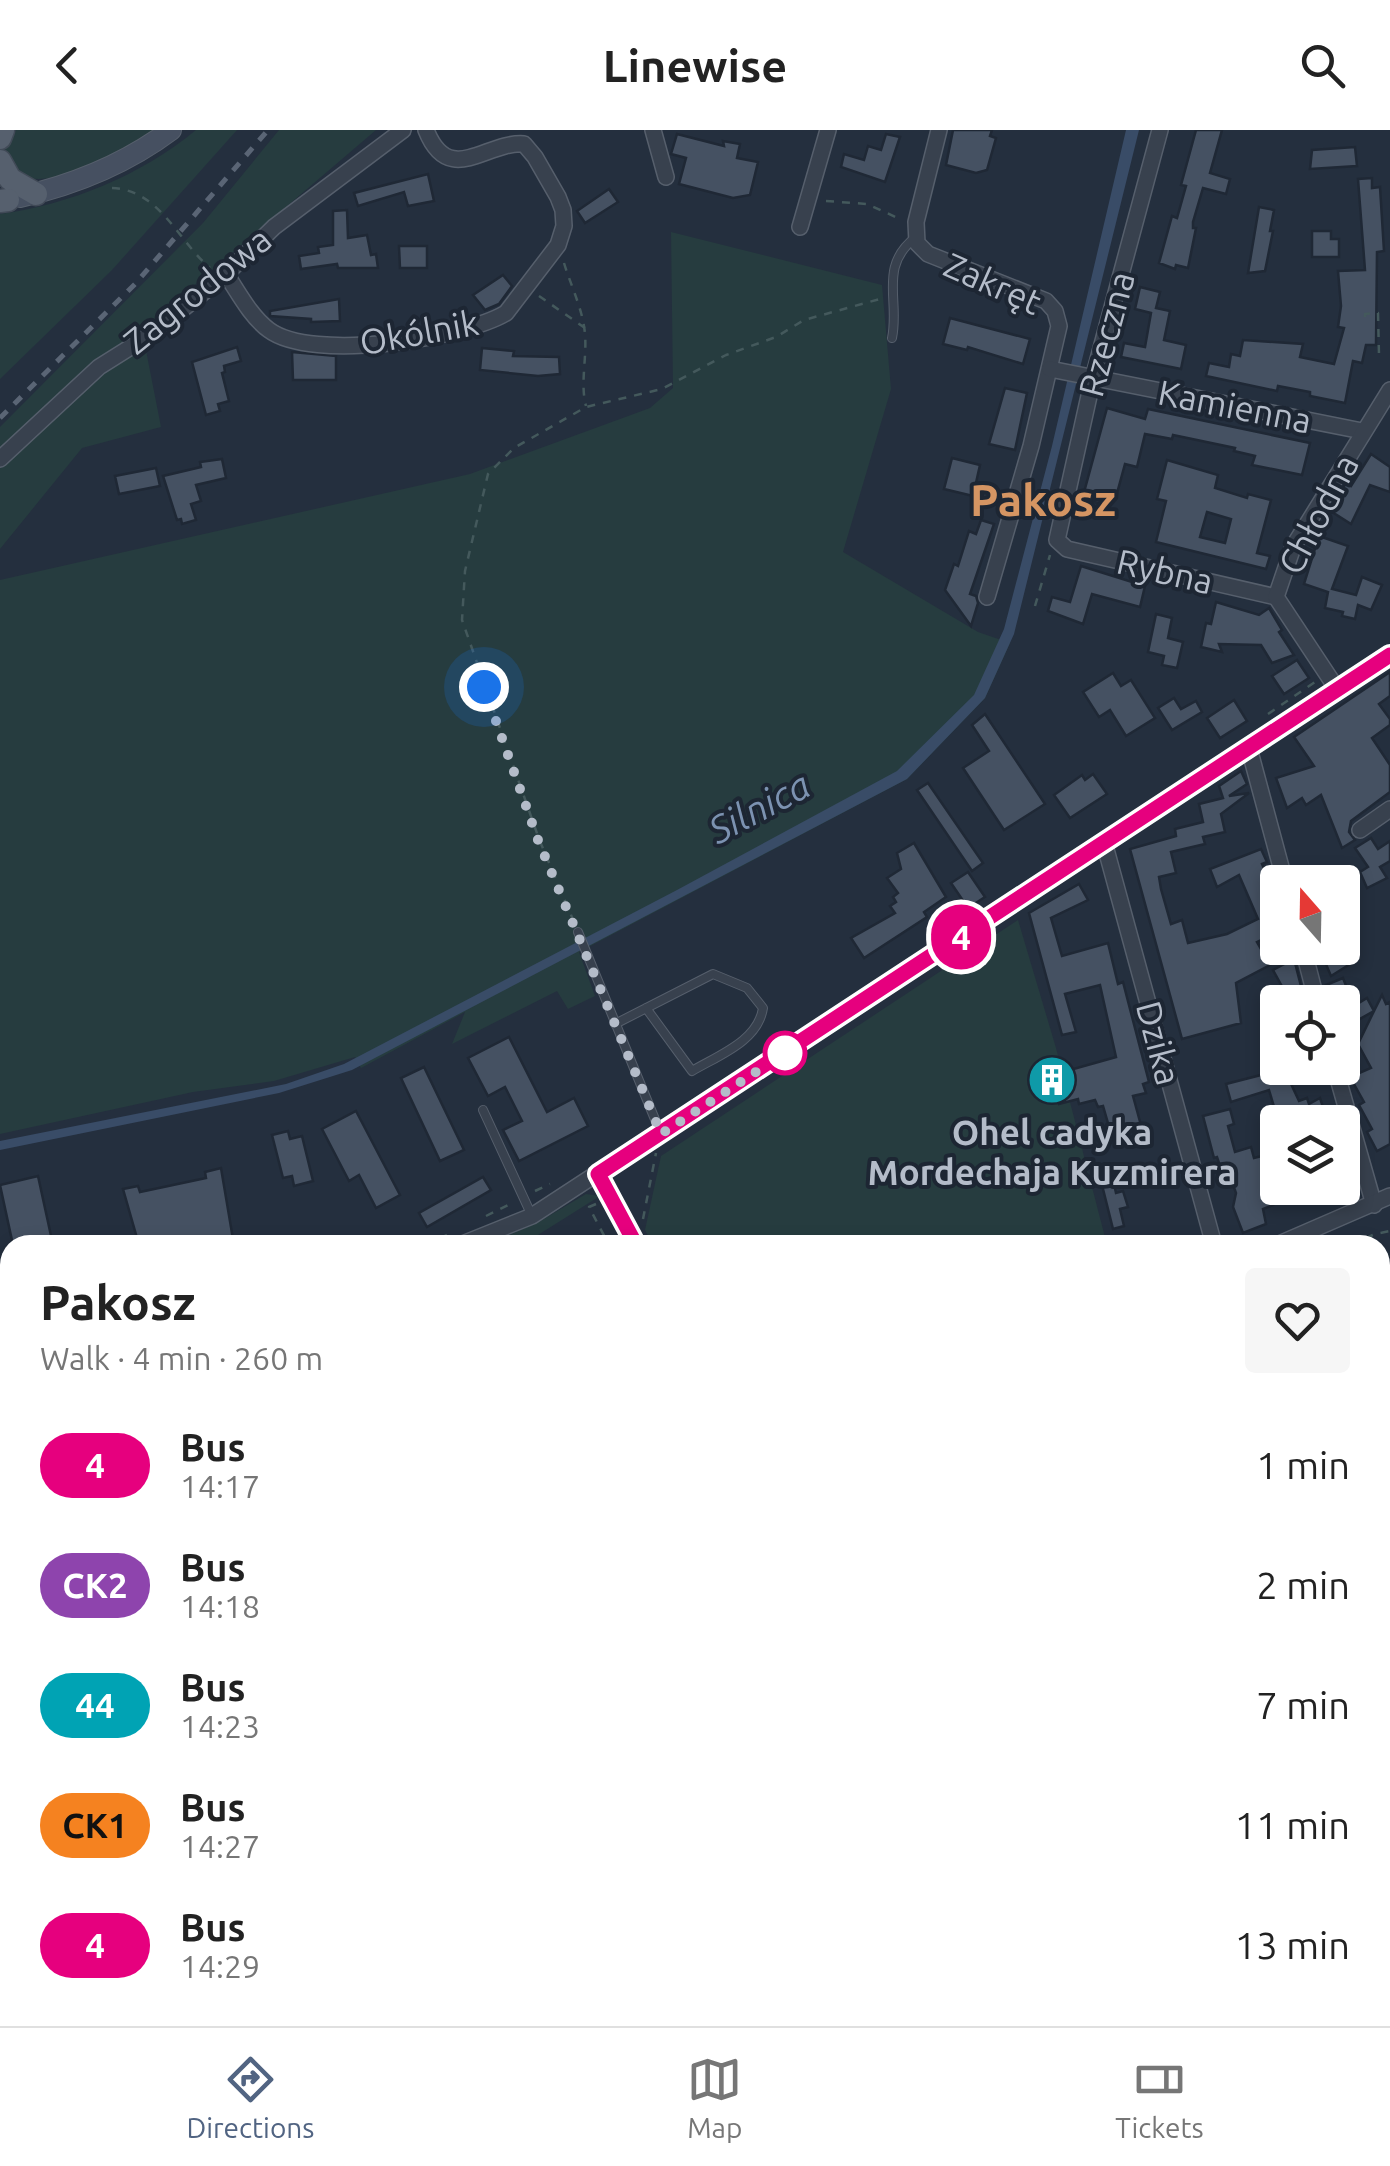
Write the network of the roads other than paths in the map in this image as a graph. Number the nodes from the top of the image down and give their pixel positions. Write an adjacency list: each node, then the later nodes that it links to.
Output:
1 (3, 130): 9 (main road)
2 (171, 130): 12 (street)
3 (403, 130): 16 (street, Zagrodowa)
4 (426, 130): 16 (street, Okólnik)
5 (653, 130): 11 (street)
6 (828, 130): 14 (street)
7 (940, 130): 15 (street, Zakręt)
8 (1160, 130): 20 (street, Rzeczna)
9 (0, 138)
10 (0, 161): 12 (main road)
11 (666, 178)
12 (36, 194): 13 (street)
13 (4, 200)
14 (800, 228)
15 (916, 229): 17 (street, Zakręt); 18 (lane)
16 (224, 276): 23 (street, Zagrodowa)
17 (1059, 326): 19 (street, Rzeczna)
18 (892, 338)
19 (1055, 370): 20 (street, Kamienna); 25 (street, Rzeczna)
20 (1089, 377): 22 (street, Kamienna); 24 (street, Rzeczna)
21 (1390, 390): 22 (street, Chłodna)
22 (1362, 431): 26 (street, Chłodna)
23 (0, 460)
24 (1057, 540): 26 (street, Rybna)
25 (987, 597)
26 (1276, 597): 28 (street, Chłodna)
27 (1390, 655): 28 (street)
28 (1338, 689): 29 (street)
29 (1249, 748): 32 (street); 33 (street)
30 (1390, 809): 31 (street)
31 (1360, 830)
32 (1104, 842): 39 (street); 46 (street, Dzika)
33 (1280, 865)
34 (578, 932): 36 (lane)
35 (646, 1008): 35 (lane); 36 (lane)
36 (615, 1024): 39 (lane)
37 (1340, 1085): 42 (street)
38 (484, 1110): 43 (lane)
39 (661, 1134): 40 (street)
40 (598, 1174): 43 (street); 45 (street)
41 (1390, 1196): 42 (street)
42 (1374, 1205): 47 (street)
43 (532, 1216): 44 (street)
44 (470, 1235)
45 (636, 1235)
46 (1211, 1235)
47 (1301, 1235)

